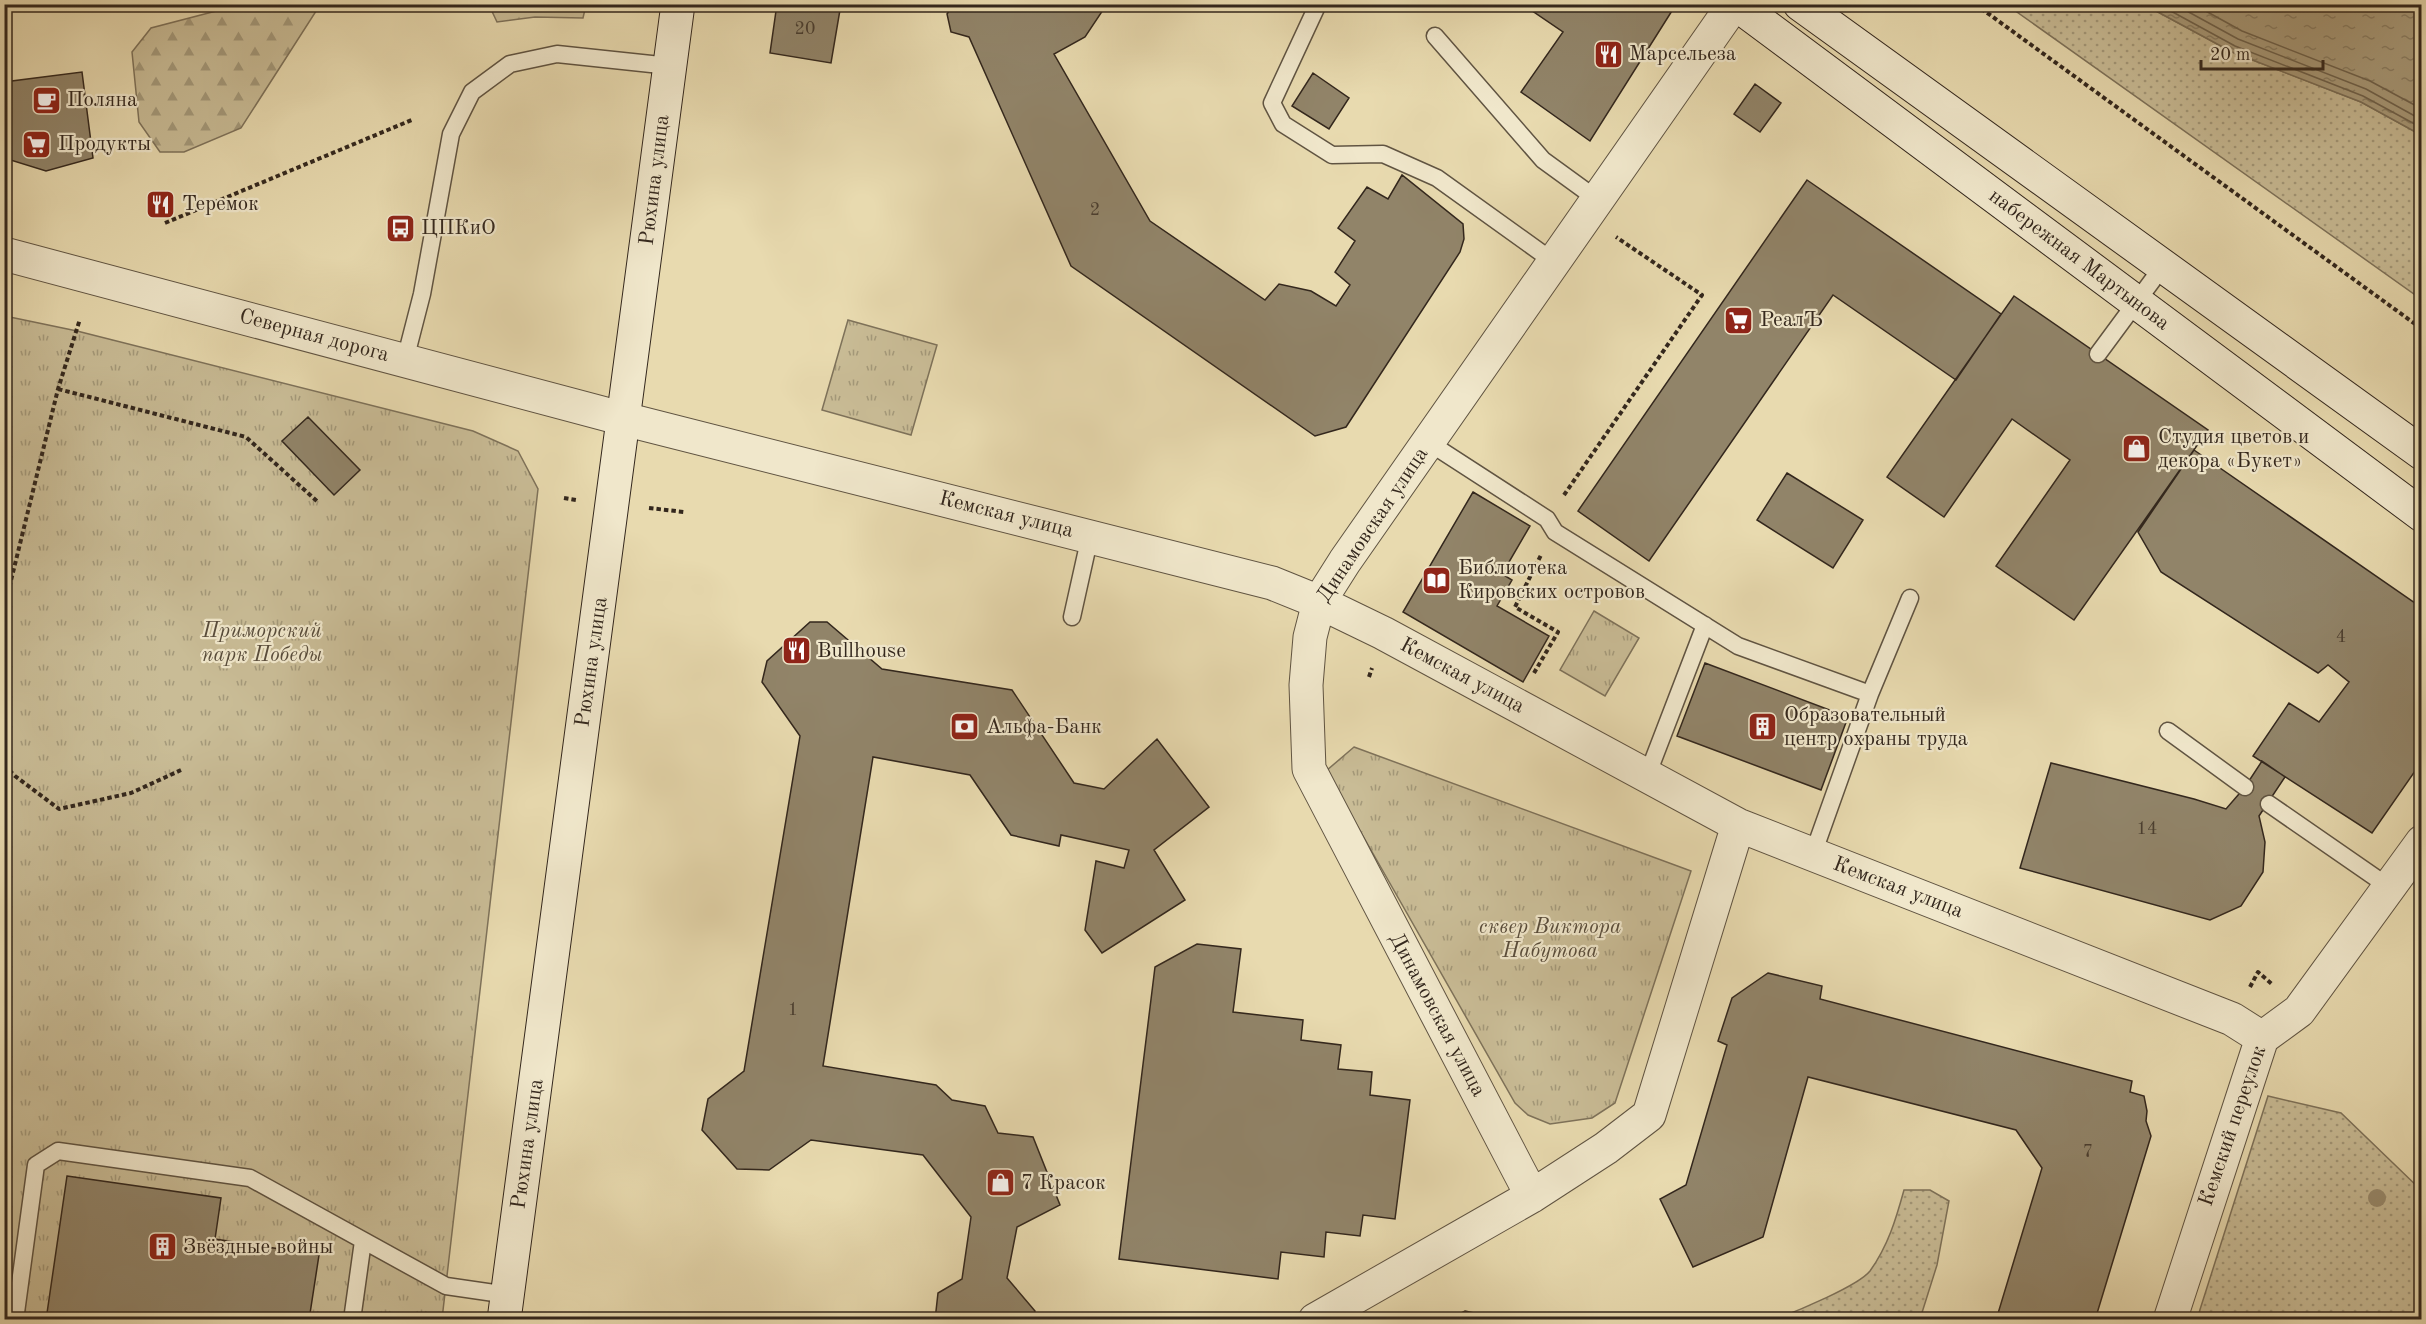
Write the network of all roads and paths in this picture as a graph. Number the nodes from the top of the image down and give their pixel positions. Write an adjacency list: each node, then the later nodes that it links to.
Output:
1 (678, 4): 7 (street, Рюхина улица)
2 (1317, 4): 12 (lane)
3 (1735, 4): 9 (street, Динамовская улица); 14 (street, набережная Мартынова)
4 (1800, 4): 13 (street, набережная Мартынова)
5 (1975, 4): 16 (path)
6 (1435, 36): 9 (lane)
7 (670, 66): 18 (lane); 20 (street, Рюхина улица)
8 (414, 120): 10 (path)
9 (1592, 208): 12 (street, Динамовская улица); 25 (path)
10 (165, 223)
11 (4, 254): 18 (street, Северная дорога)
12 (1554, 262): 21 (street, Динамовская улица)
13 (2163, 266): 14 (lane); 22 (street, набережная Мартынова)
14 (2136, 302): 17 (lane); 24 (street, набережная Мартынова)
15 (80, 319): 19 (path)
16 (2421, 329)
17 (2098, 354)
18 (405, 360): 20 (street, Северная дорога)
19 (58, 389): 23 (path); 29 (path)
20 (624, 419): 26 (street, Кемская улица); 49 (street, Рюхина улица)
21 (1428, 442): 25 (lane); 28 (street, Динамовская улица)
22 (2421, 453)
23 (320, 503)
24 (2421, 515)
25 (1551, 525): 31 (lane); 32 (path)
26 (1090, 537): 28 (street, Кемская улица); 30 (lane)
27 (1910, 598): 33 (lane)
28 (1319, 602): 37 (street, Кемская улица); 47 (street, Динамовская улица)
29 (4, 609)
30 (1072, 617)
31 (1705, 625): 33 (lane); 37 (lane)
32 (1533, 674)
33 (1870, 694): 42 (lane)
34 (2168, 731): 38 (lane)
35 (4, 765): 36 (path)
36 (181, 770)
37 (1647, 776): 40 (street, Кемская улица)
38 (2245, 787)
39 (2269, 804): 43 (lane)
40 (1738, 825): 42 (street, Кемская улица); 47 (street)
41 (2421, 842): 43 (street, Кемский переулок)
42 (1813, 854): 46 (street, Кемская улица)
43 (2389, 887): 46 (street, Кемский переулок)
44 (2258, 972): 45 (path)
45 (2280, 992)
46 (2262, 1038): 53 (street, Кемский переулок)
47 (1532, 1196): 52 (street)
48 (363, 1240): 49 (lane); 50 (lane); 51 (lane)
49 (506, 1307)
50 (15, 1320)
51 (352, 1320)
52 (1315, 1320)
53 (2170, 1320)

